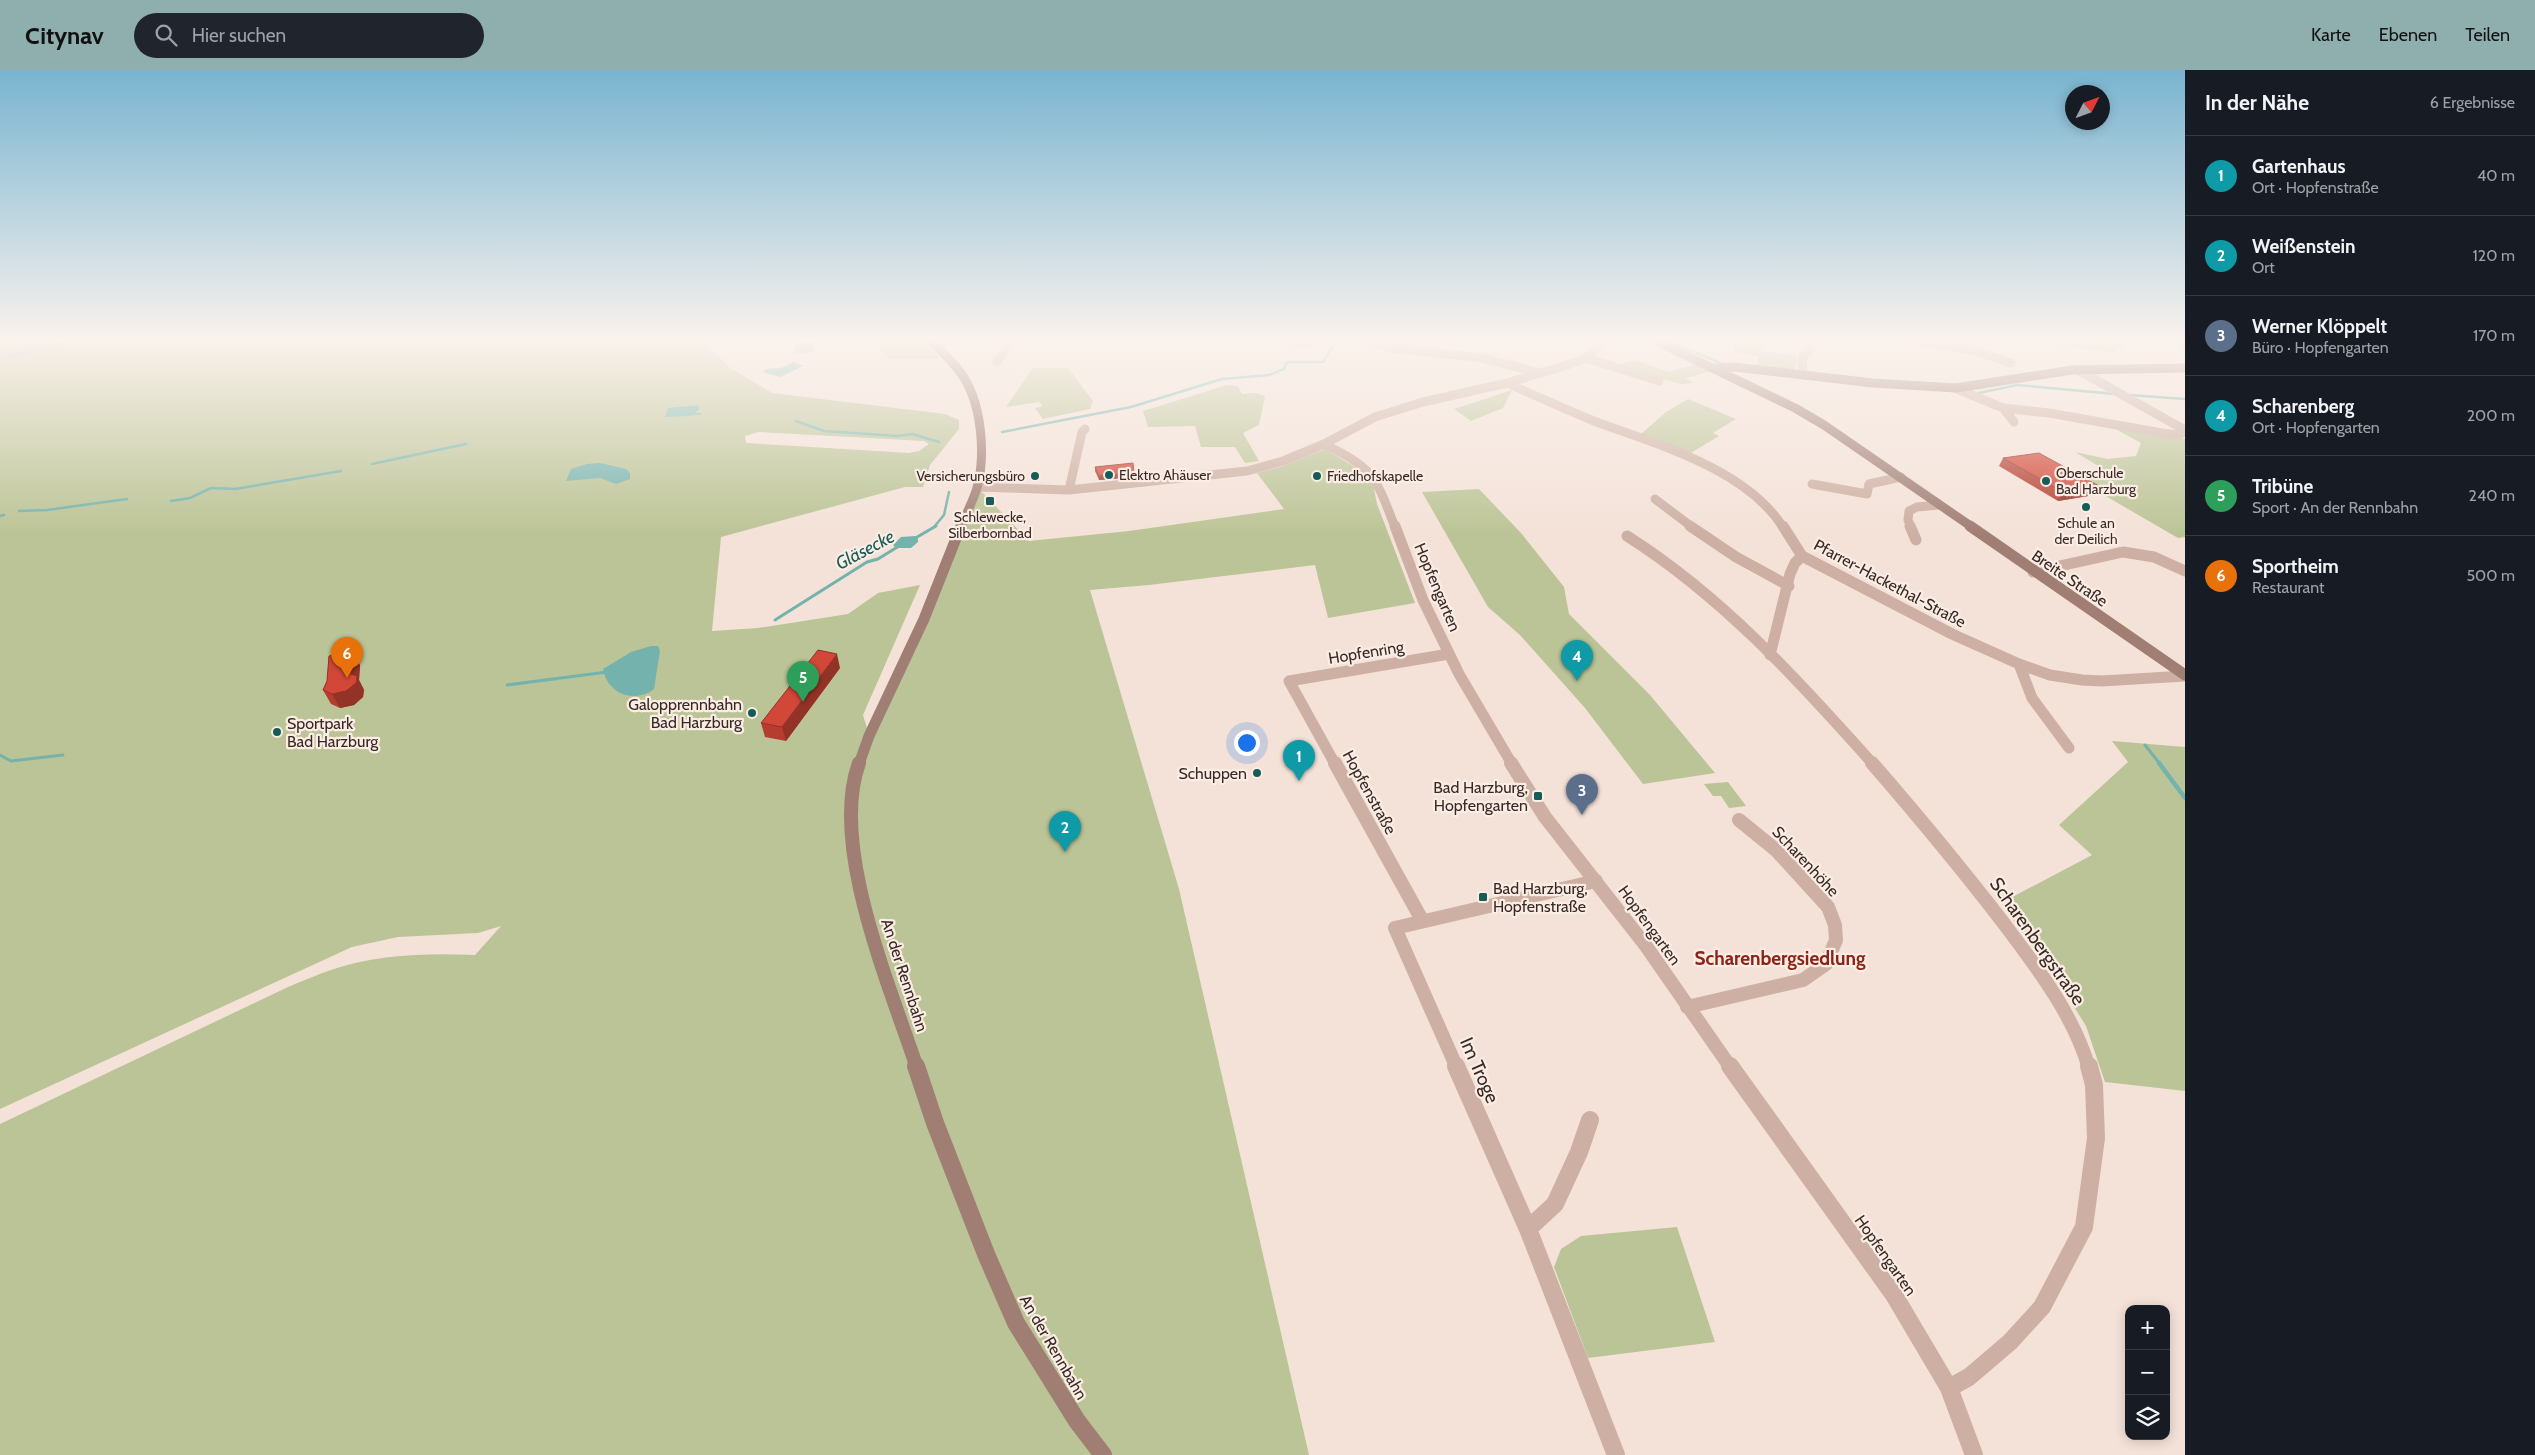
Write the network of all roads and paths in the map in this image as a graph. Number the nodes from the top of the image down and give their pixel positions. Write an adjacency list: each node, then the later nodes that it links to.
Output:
1 (977, 406): 14 (main road, An der Rennbahn)
2 (1411, 406): 11 (street)
3 (1556, 406): 20 (street, Pfarrer-Hackethal-Straße)
4 (1788, 406): 12 (main road, Breite Straße)
5 (1997, 406): 7 (street)
6 (2142, 406): 10 (street)
7 (2003, 408): 8 (street); 10 (street)
8 (2014, 422)
9 (1085, 429): 15 (street)
10 (2185, 431)
11 (1324, 444): 15 (street); 24 (street, Hopfengarten)
12 (1901, 477): 13 (street); 17 (main road, Breite Straße)
13 (1812, 484)
14 (977, 487): 15 (street); 37 (main road, An der Rennbahn)
15 (1069, 490)
16 (1655, 500): 23 (street)
17 (1939, 505): 19 (street); 22 (main road, Breite Straße)
18 (1627, 536): 25 (street, Scharenbergstraße)
19 (1916, 540)
20 (1802, 556): 23 (street); 26 (street, Pfarrer-Hackethal-Straße)
21 (2185, 571): 22 (street)
22 (2034, 572): 27 (main road, Breite Straße)
23 (1789, 586): 25 (street)
24 (1449, 654): 28 (street, Hopfenring); 31 (street, Hopfengarten)
25 (1770, 655): 36 (street, Scharenbergstraße)
26 (2019, 664): 27 (street, Pfarrer-Hackethal-Straße); 29 (street)
27 (2185, 675)
28 (1289, 681): 32 (street, Hopfenstraße)
29 (2069, 748)
30 (1739, 820): 33 (street, Scharenhöhe)
31 (1596, 881): 32 (street); 33 (street, Hopfengarten)
32 (1422, 920): 35 (street, Im Troge)
33 (1687, 1008): 36 (street, Hopfengarten)
34 (1590, 1120): 35 (street)
35 (1528, 1229): 38 (street, Im Troge)
36 (1949, 1388): 39 (street, Hopfengarten)
37 (1103, 1455)
38 (1616, 1455)
39 (1974, 1455)

